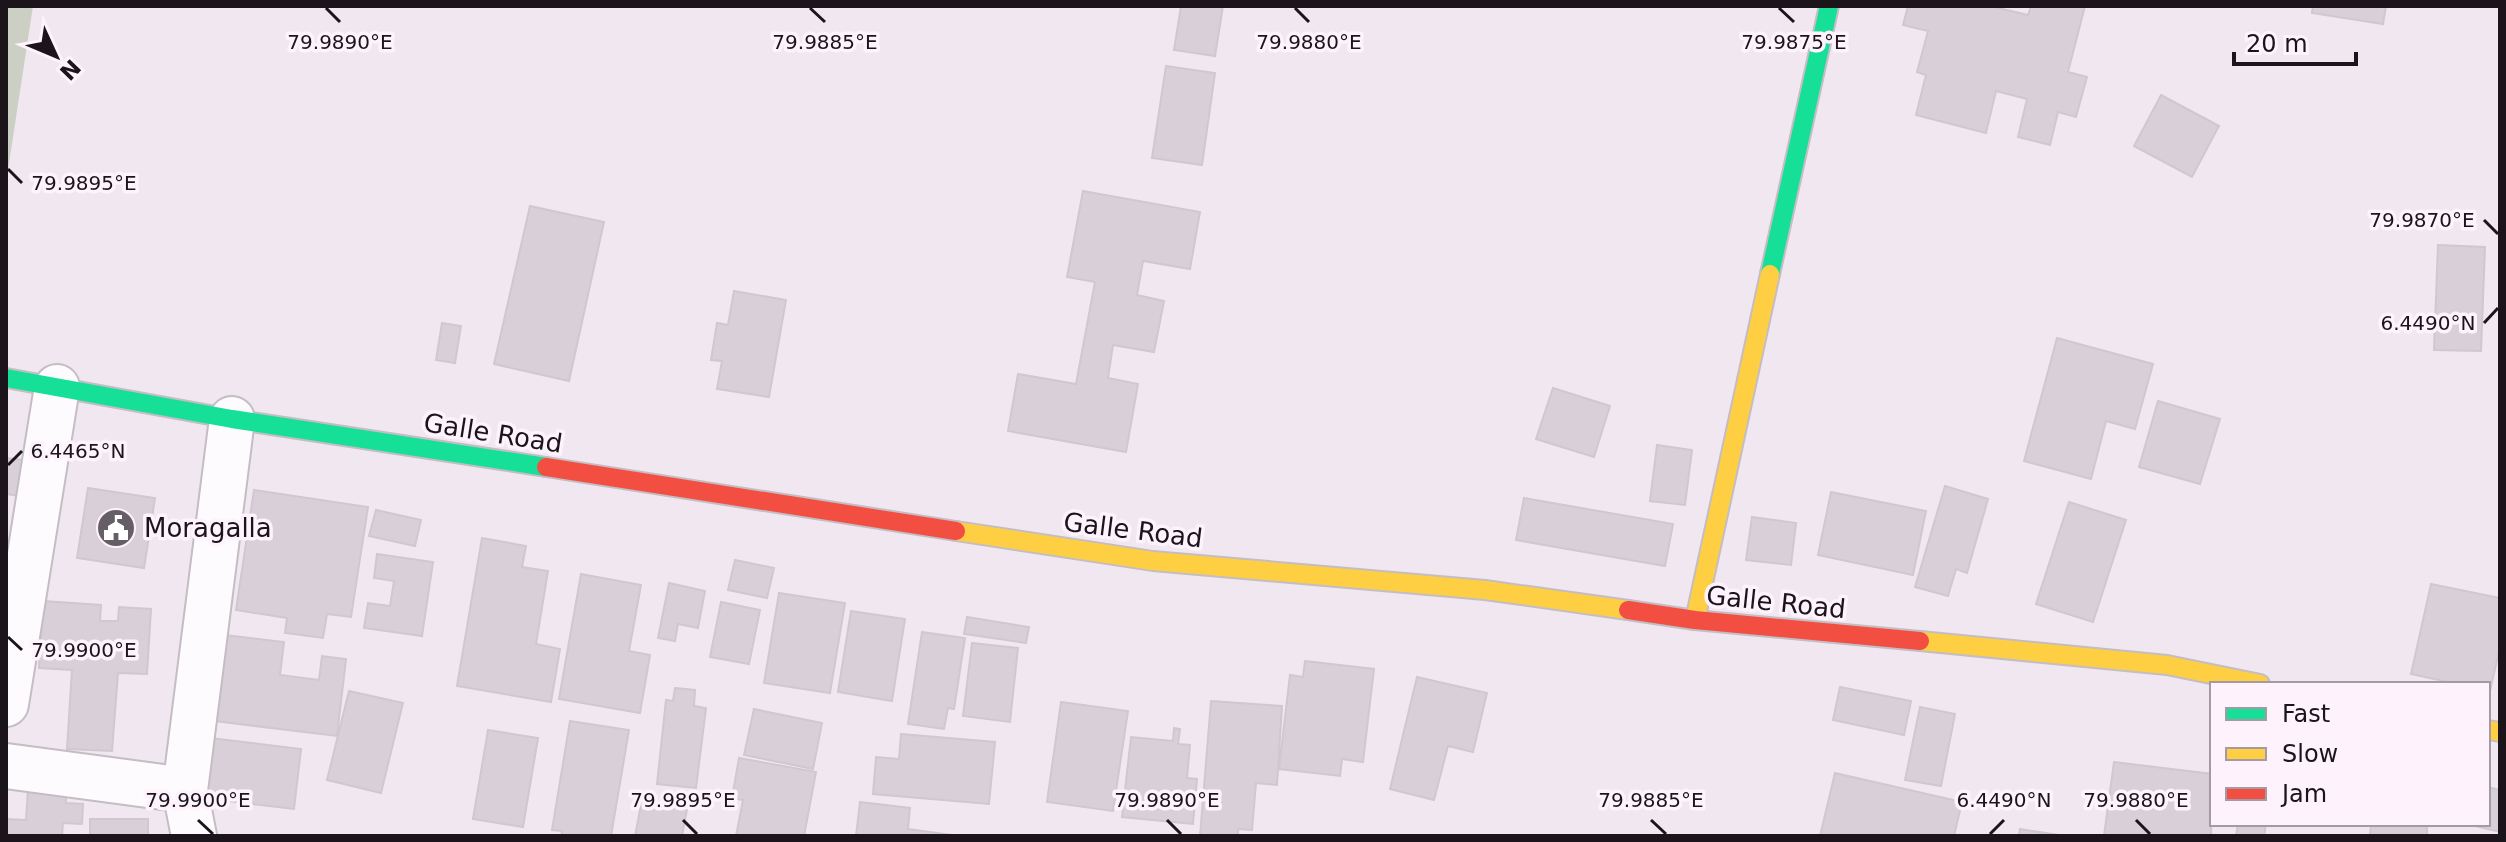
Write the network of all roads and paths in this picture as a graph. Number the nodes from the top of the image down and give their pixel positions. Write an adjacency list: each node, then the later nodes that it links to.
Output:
1 (1829, 6): 5 (main road)
2 (6, 378): 3 (main road, Galle Road)
3 (57, 387): 4 (main road, Galle Road); 7 (street)
4 (232, 419): 5 (main road, Galle Road); 9 (street)
5 (1695, 620): 6 (main road, Galle Road)
6 (2250, 682)
7 (6, 704)
8 (6, 766): 9 (street)
9 (185, 790): 10 (street)
10 (194, 836)

